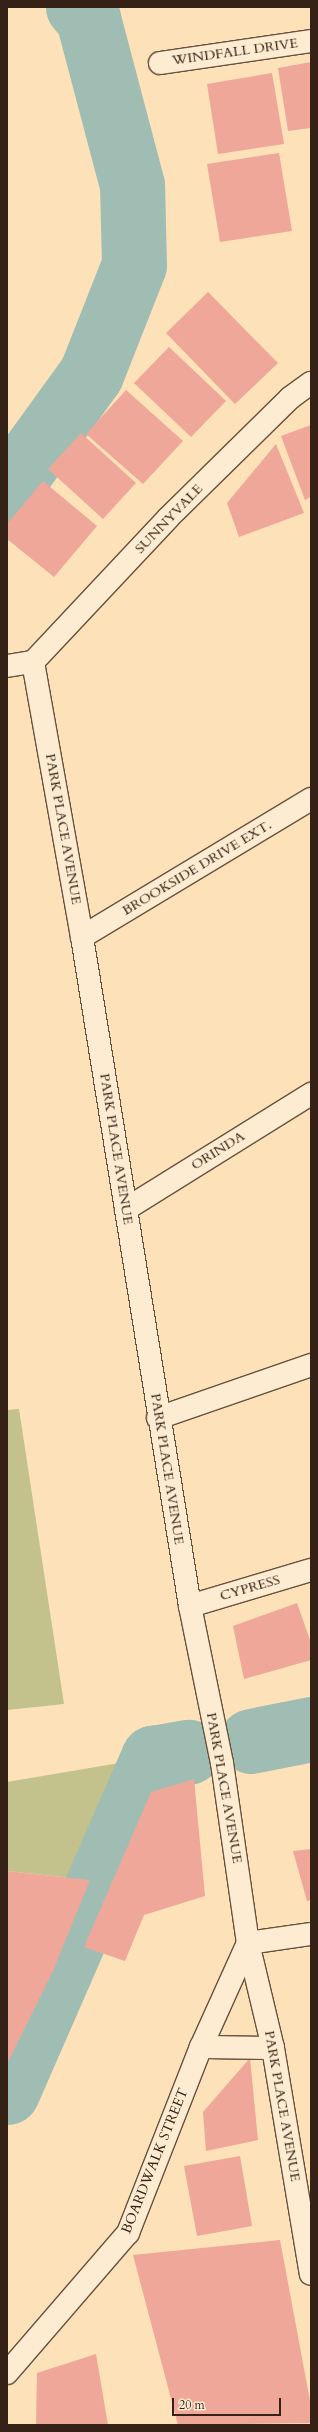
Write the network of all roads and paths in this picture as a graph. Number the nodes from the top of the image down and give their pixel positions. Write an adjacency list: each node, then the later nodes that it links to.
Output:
1 (311, 41): 2 (street, WINDFALL DRIVE)
2 (160, 63)
3 (311, 383): 4 (street, SUNNYVALE)
4 (33, 662): 5 (street); 7 (street, PARK PLACE AVENUE)
5 (7, 666)
6 (311, 799): 7 (street, BROOKSIDE DRIVE EXT.)
7 (82, 937): 9 (street, PARK PLACE AVENUE)
8 (311, 1094): 9 (street, ORINDA)
9 (126, 1209): 11 (street, PARK PLACE AVENUE)
10 (311, 1365): 11 (street)
11 (158, 1418): 13 (street, PARK PLACE AVENUE)
12 (311, 1570): 13 (street, CYPRESS)
13 (190, 1606): 15 (street, PARK PLACE AVENUE)
14 (311, 1934): 15 (street)
15 (248, 1943): 16 (street, BOARDWALK STREET); 17 (street, PARK PLACE AVENUE)
16 (201, 2047): 17 (street); 20 (street, BOARDWALK STREET)
17 (273, 2048): 18 (street, PARK PLACE AVENUE)
18 (304, 2188): 19 (street, PARK PLACE AVENUE)
19 (311, 2274)
20 (7, 2373)

